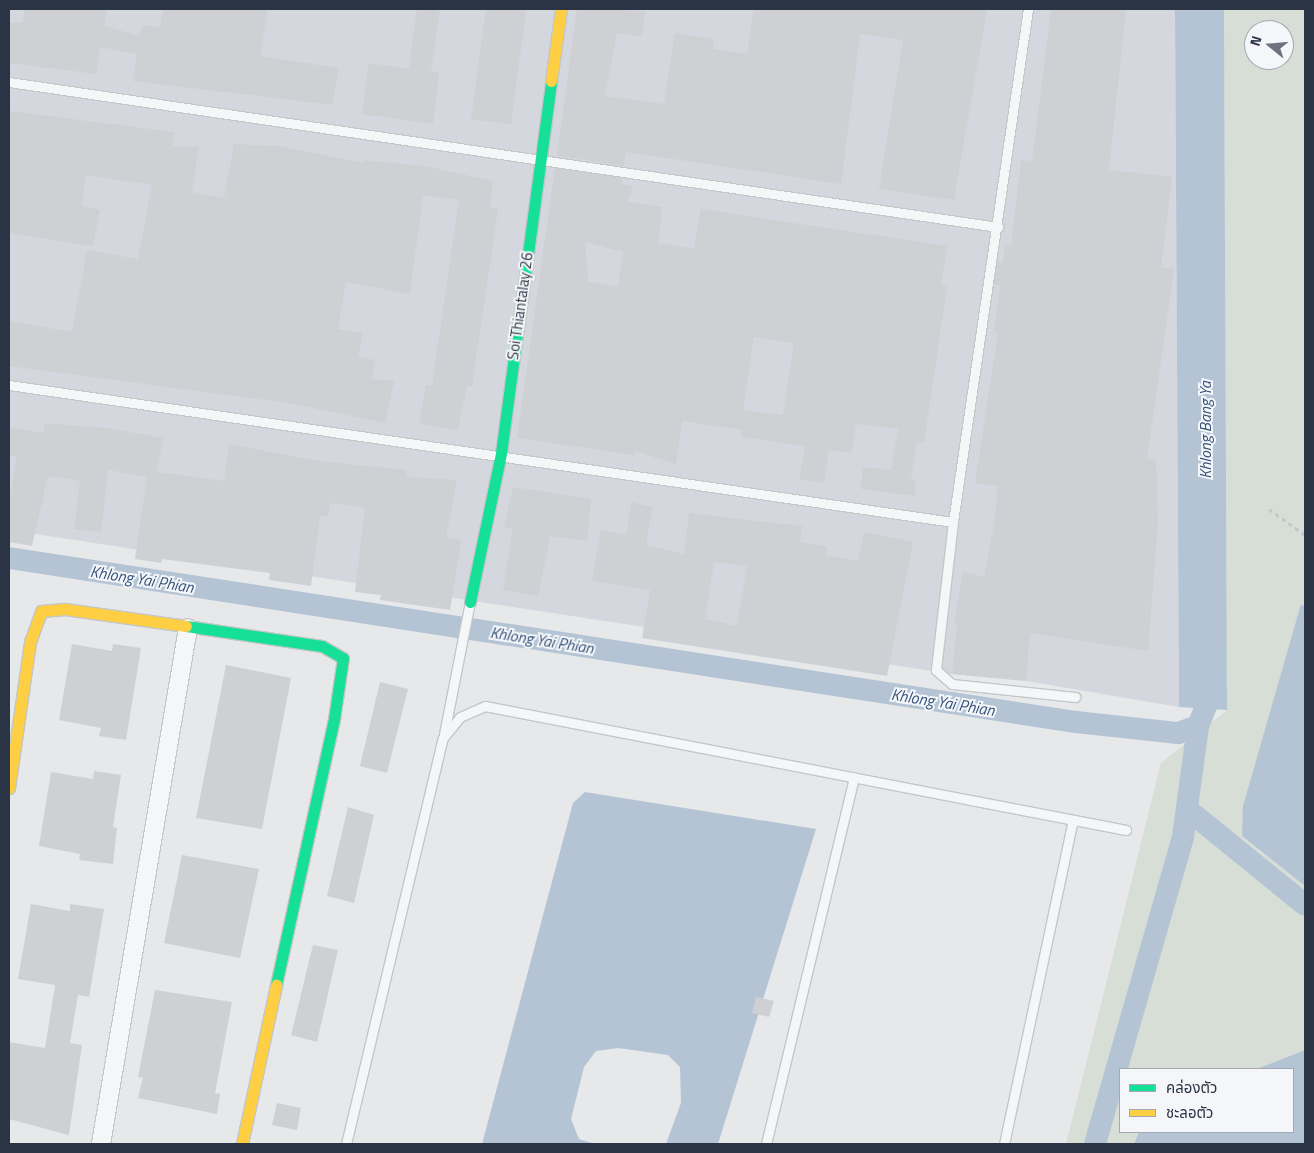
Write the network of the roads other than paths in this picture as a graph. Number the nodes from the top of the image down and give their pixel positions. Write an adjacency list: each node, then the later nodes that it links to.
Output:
1 (561, 9): 4 (street, Soi Thiantalay 26)
2 (1028, 9): 5 (lane)
3 (9, 82): 4 (lane)
4 (540, 158): 5 (lane); 7 (street, Soi Thiantalay 26)
5 (998, 227): 8 (lane)
6 (9, 385): 7 (lane)
7 (500, 453): 8 (lane); 9 (street, Soi Thiantalay 26)
8 (953, 522): 11 (lane)
9 (470, 602): 12 (lane)
10 (188, 628): 14 (street); 17 (street); 18 (street)
11 (1074, 697)
12 (443, 738): 13 (lane); 19 (lane)
13 (854, 777): 15 (lane); 20 (lane)
14 (9, 788)
15 (1073, 820): 16 (lane); 21 (lane)
16 (1126, 830)
17 (101, 1144)
18 (242, 1144)
19 (346, 1144)
20 (766, 1144)
21 (1004, 1144)

